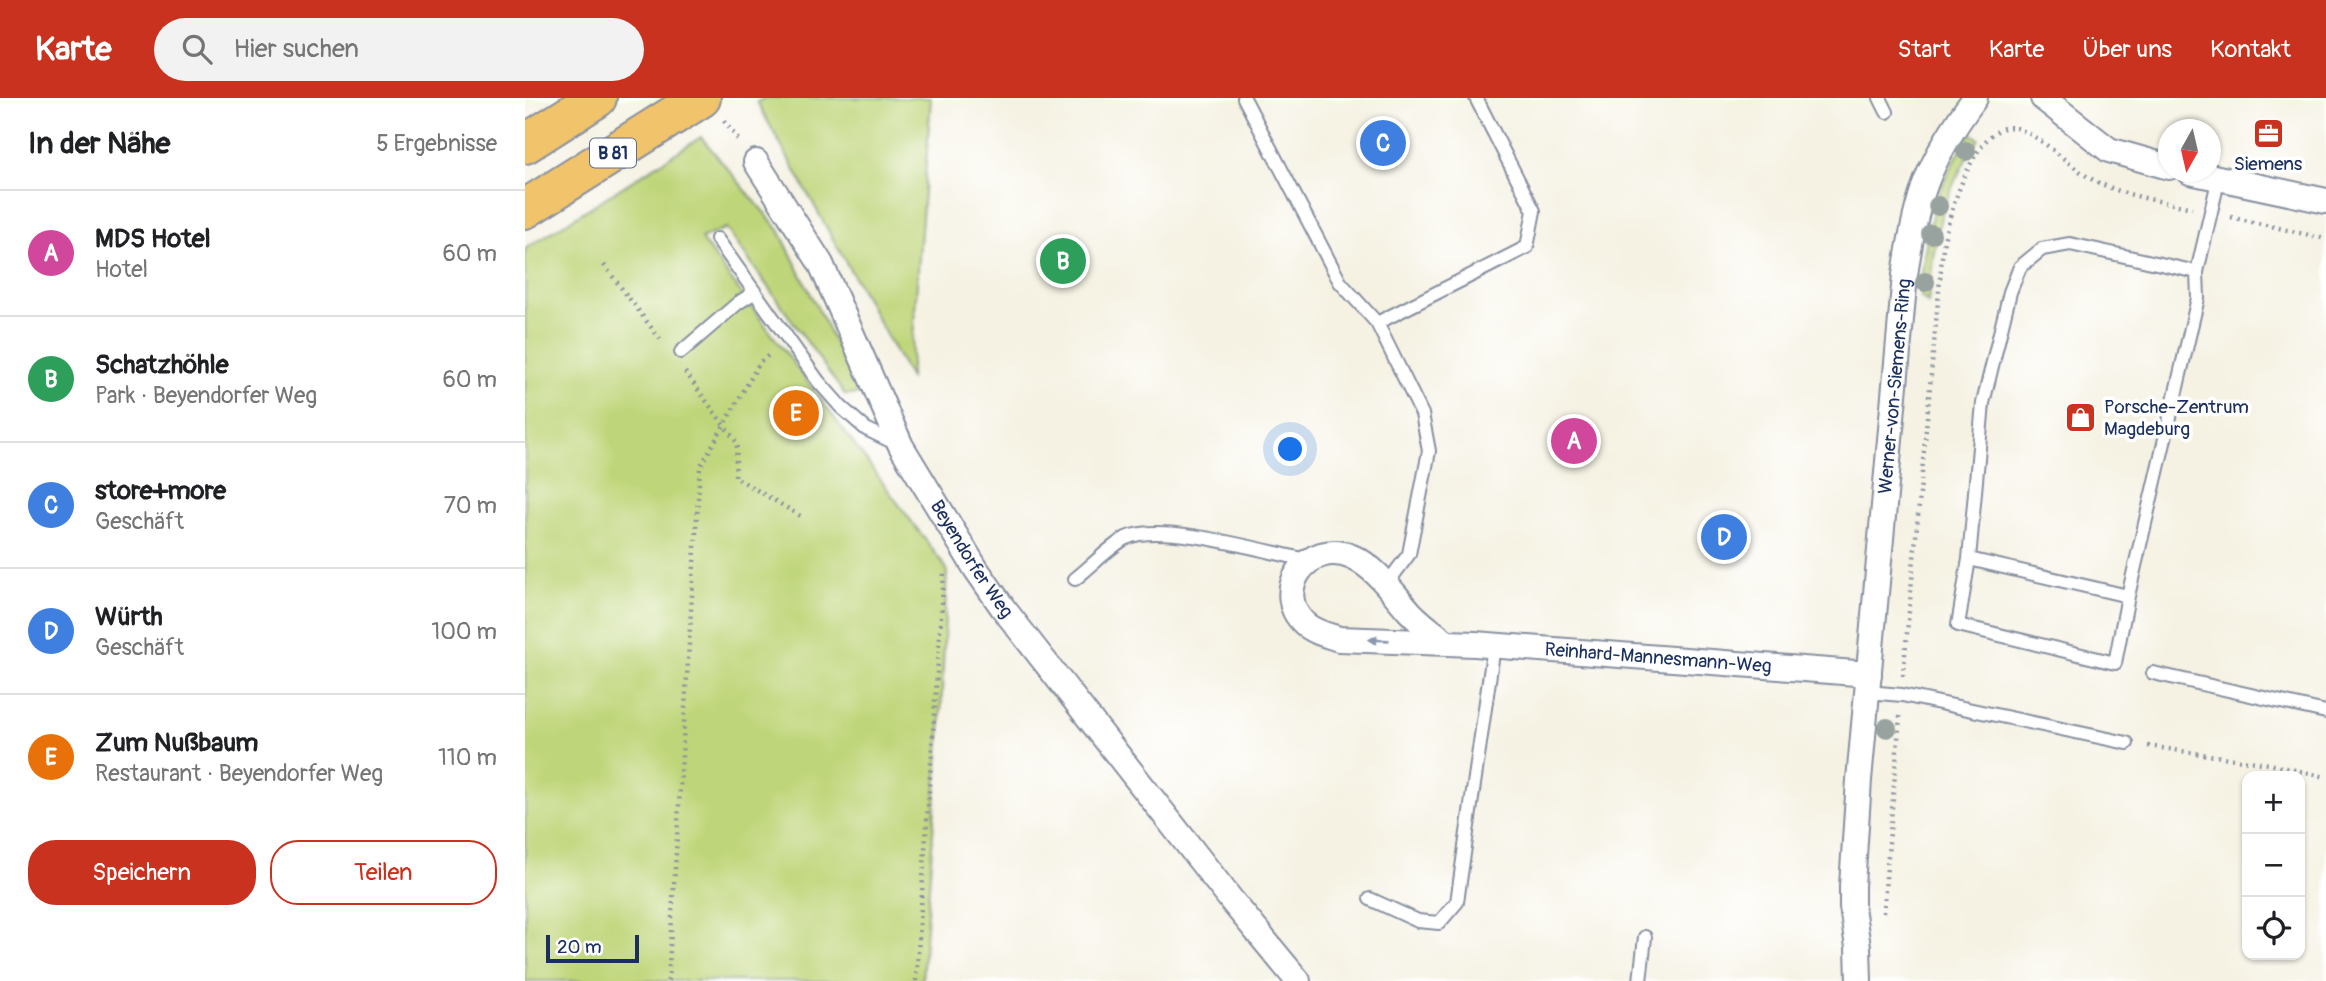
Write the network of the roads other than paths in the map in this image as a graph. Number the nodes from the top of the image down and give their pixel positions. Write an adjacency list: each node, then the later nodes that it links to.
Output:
1 (597, 98): 9 (highway)
2 (1244, 98): 19 (lane)
3 (1476, 98): 19 (lane)
4 (1880, 98): 8 (lane)
5 (1975, 98): 30 (street, Werner-von-Siemens-Ring)
6 (2043, 98): 11 (street)
7 (712, 109): 15 (highway, B 81)
8 (1888, 112)
9 (525, 144)
10 (756, 162): 21 (street, Beyendorfer Weg)
11 (2158, 164)
12 (2221, 177): 14 (street)
13 (2218, 182): 17 (lane)
14 (2326, 201)
15 (525, 209)
16 (717, 239): 18 (lane)
17 (2197, 272): 22 (lane); 26 (lane)
18 (755, 292): 20 (lane); 21 (lane)
19 (1377, 323): 25 (lane)
20 (681, 352)
21 (901, 446): 35 (street, Beyendorfer Weg)
22 (1969, 559): 26 (lane); 26 (lane)
23 (1307, 560): 24 (lane); 25 (street); 27 (street, Reinhard-Mannesmann-Weg, one-way to 23)
24 (1075, 579)
25 (1386, 585): 27 (street)
26 (2129, 596)
27 (1447, 643): 28 (street, Reinhard-Mannesmann-Weg)
28 (1494, 646): 30 (street, Reinhard-Mannesmann-Weg); 33 (lane)
29 (2153, 673): 31 (lane)
30 (1868, 683): 32 (lane); 37 (street, Werner-von-Siemens-Ring)
31 (2326, 712)
32 (2127, 743)
33 (1370, 899)
34 (1645, 936): 36 (lane)
35 (1298, 981)
36 (1640, 981)
37 (1859, 981)

